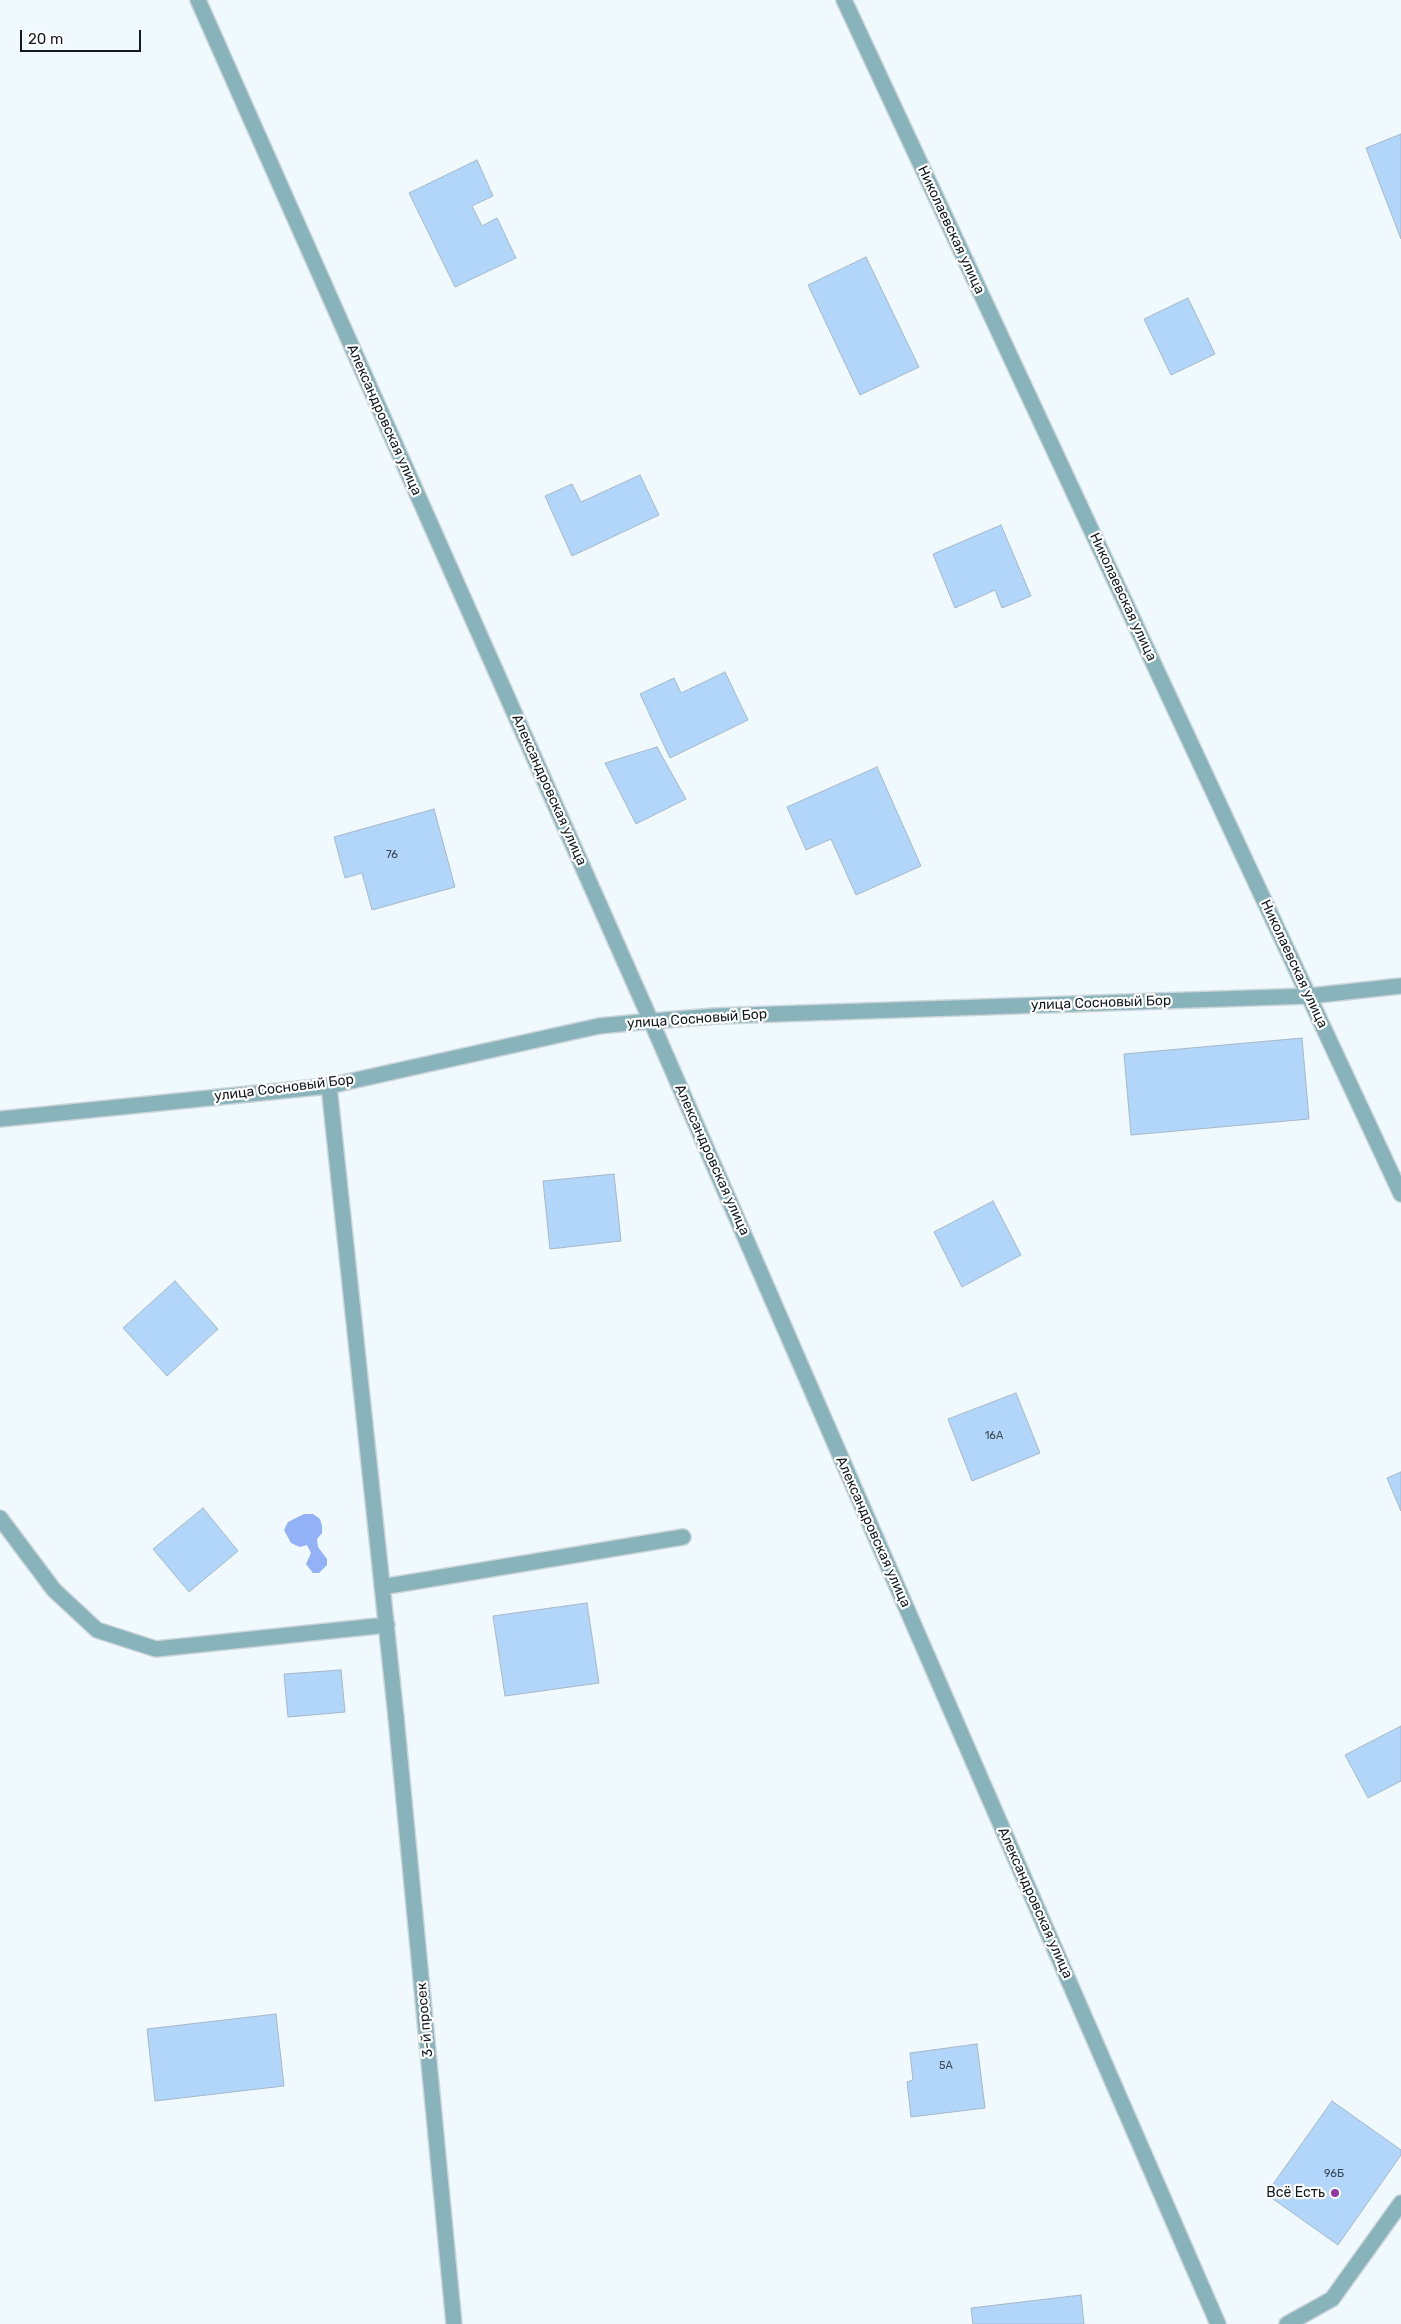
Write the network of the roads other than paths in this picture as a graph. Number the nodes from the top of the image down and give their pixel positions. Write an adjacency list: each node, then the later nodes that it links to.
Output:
1 (198, 0): 5 (street, Александровская улица)
2 (844, 0): 4 (street, Николаевская улица)
3 (1401, 986): 4 (street, улица Сосновый Бор)
4 (1309, 996): 5 (street, улица Сосновый Бор); 8 (street, Николаевская улица)
5 (651, 1021): 6 (street, улица Сосновый Бор); 15 (street, Александровская улица)
6 (329, 1086): 7 (street, улица Сосновый Бор); 11 (street, 3-й просек)
7 (0, 1119)
8 (1401, 1194)
9 (0, 1518): 12 (street)
10 (683, 1537): 11 (street)
11 (382, 1587): 12 (street, 3-й просек)
12 (386, 1625): 14 (street, 3-й просек)
13 (1401, 2202): 16 (street)
14 (454, 2324)
15 (1218, 2324)
16 (1287, 2324)

